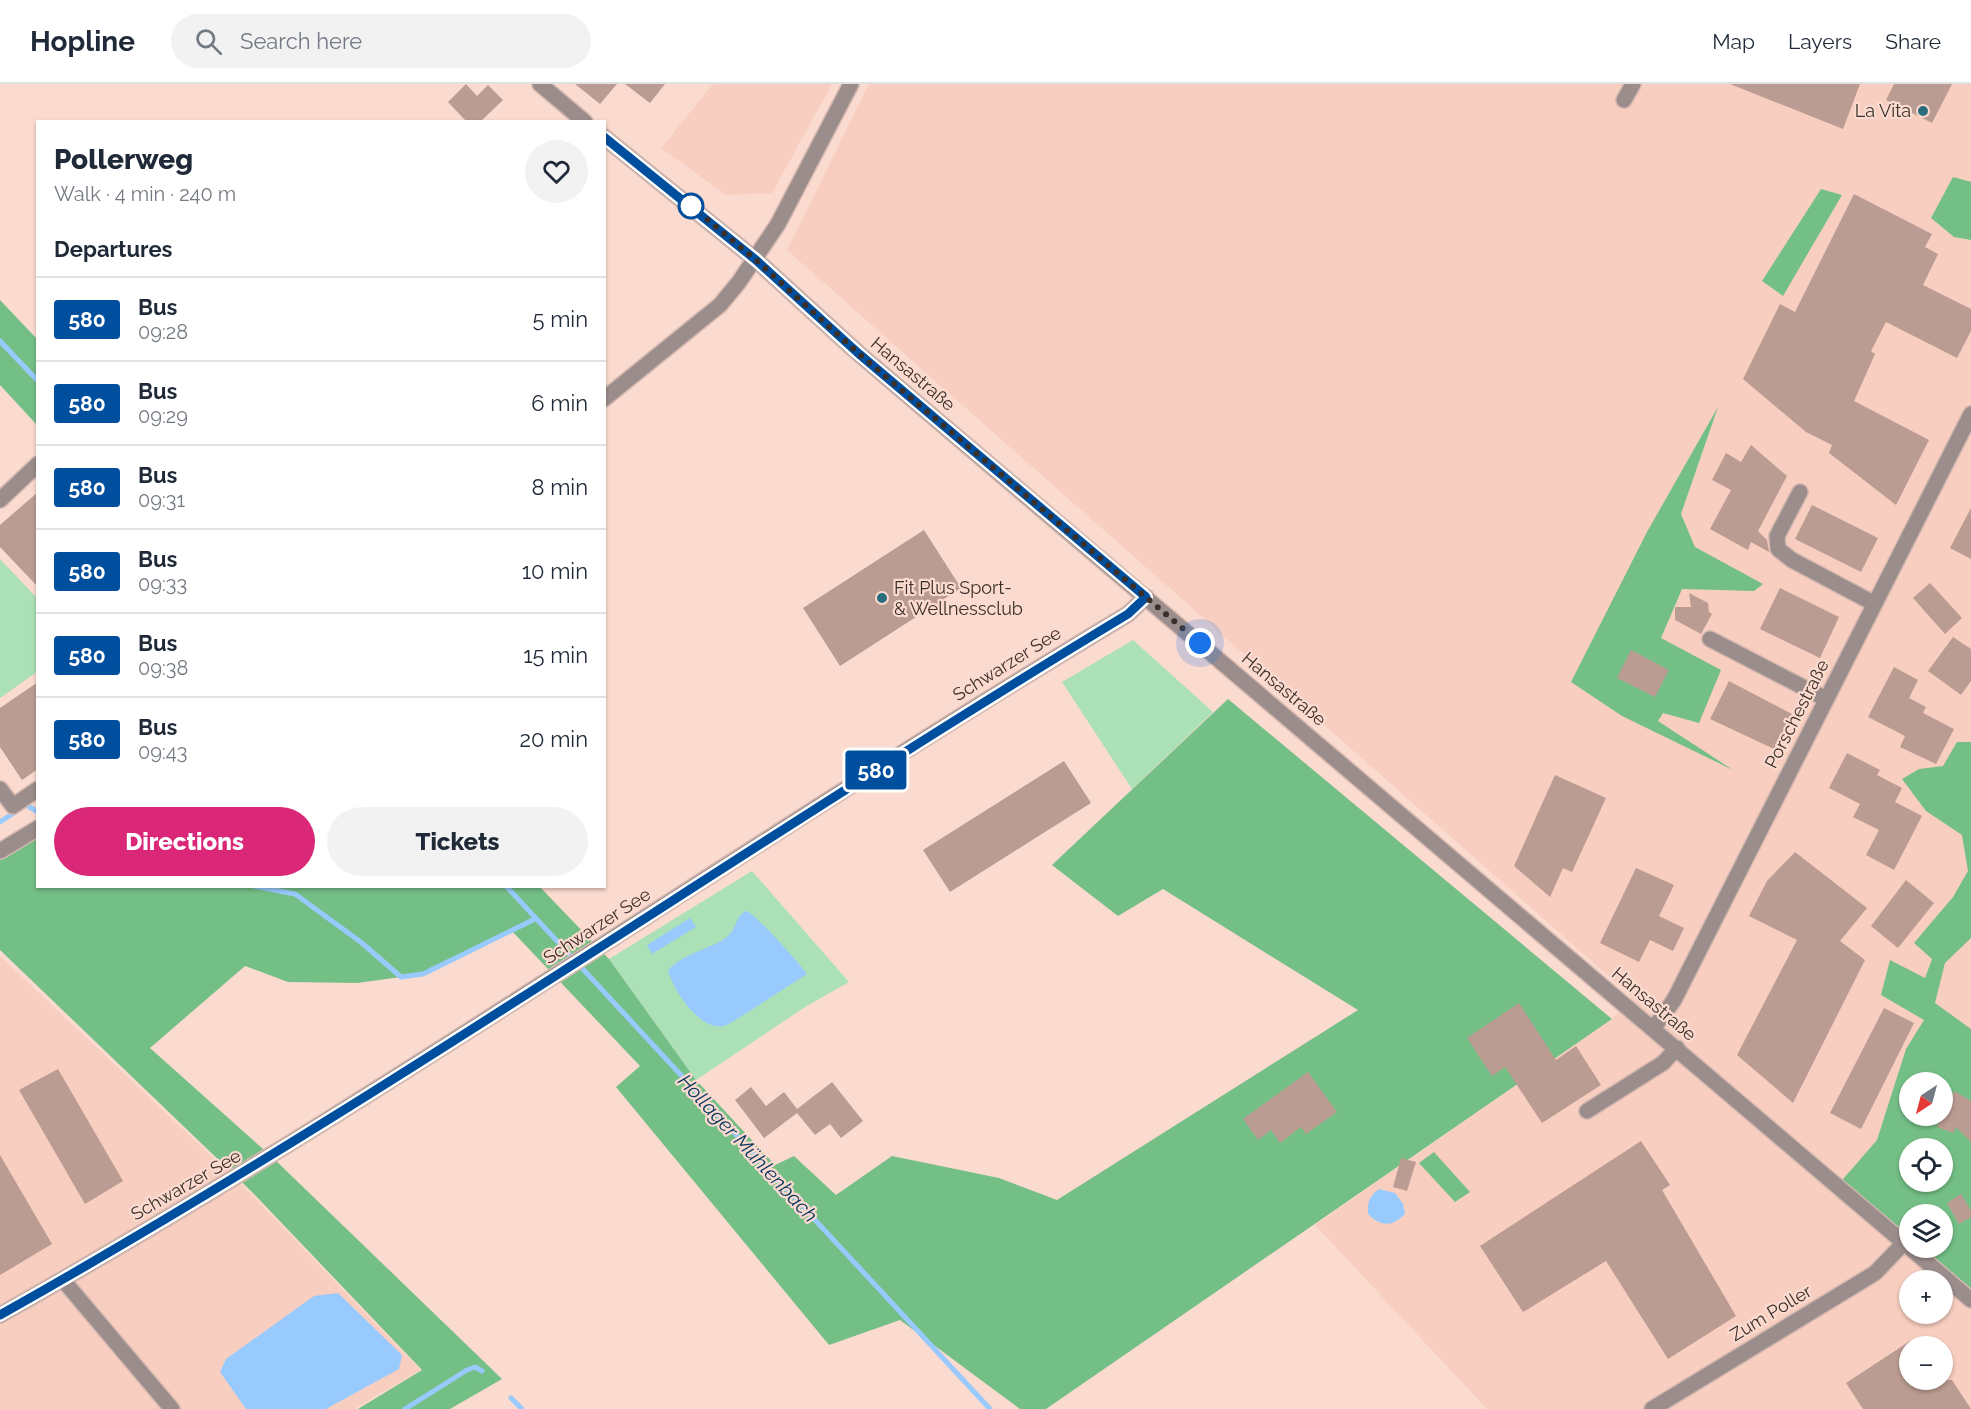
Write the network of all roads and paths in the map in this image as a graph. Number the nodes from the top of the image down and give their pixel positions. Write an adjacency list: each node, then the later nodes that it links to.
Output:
1 (540, 84): 5 (street)
2 (851, 84): 7 (street)
3 (1632, 84): 4 (street)
4 (1624, 100)
5 (583, 120)
6 (606, 139): 7 (street, Hansastraße)
7 (756, 260): 8 (street); 13 (street, Hansastraße)
8 (606, 397)
9 (1971, 414): 14 (street, Porschestraße)
10 (36, 466): 12 (street)
11 (1800, 492): 14 (street)
12 (0, 500)
13 (1146, 597): 21 (street, Hansastraße); 27 (street, Schwarzer See)
14 (1875, 604): 16 (street, Porschestraße)
15 (1710, 639): 16 (street)
16 (1826, 699): 21 (street, Porschestraße)
17 (0, 789): 18 (street)
18 (36, 790)
19 (36, 829): 20 (street)
20 (0, 851)
21 (1653, 1029): 22 (street, Hansastraße)
22 (1677, 1048): 23 (street); 24 (street, Hansastraße)
23 (1587, 1112)
24 (1899, 1238)
25 (1899, 1253): 31 (street, Zum Poller)
26 (1922, 1258): 28 (street, Hansastraße)
27 (63, 1280): 29 (street, Schwarzer See); 30 (street)
28 (1971, 1300)
29 (0, 1315)
30 (172, 1409)
31 (1652, 1409)

